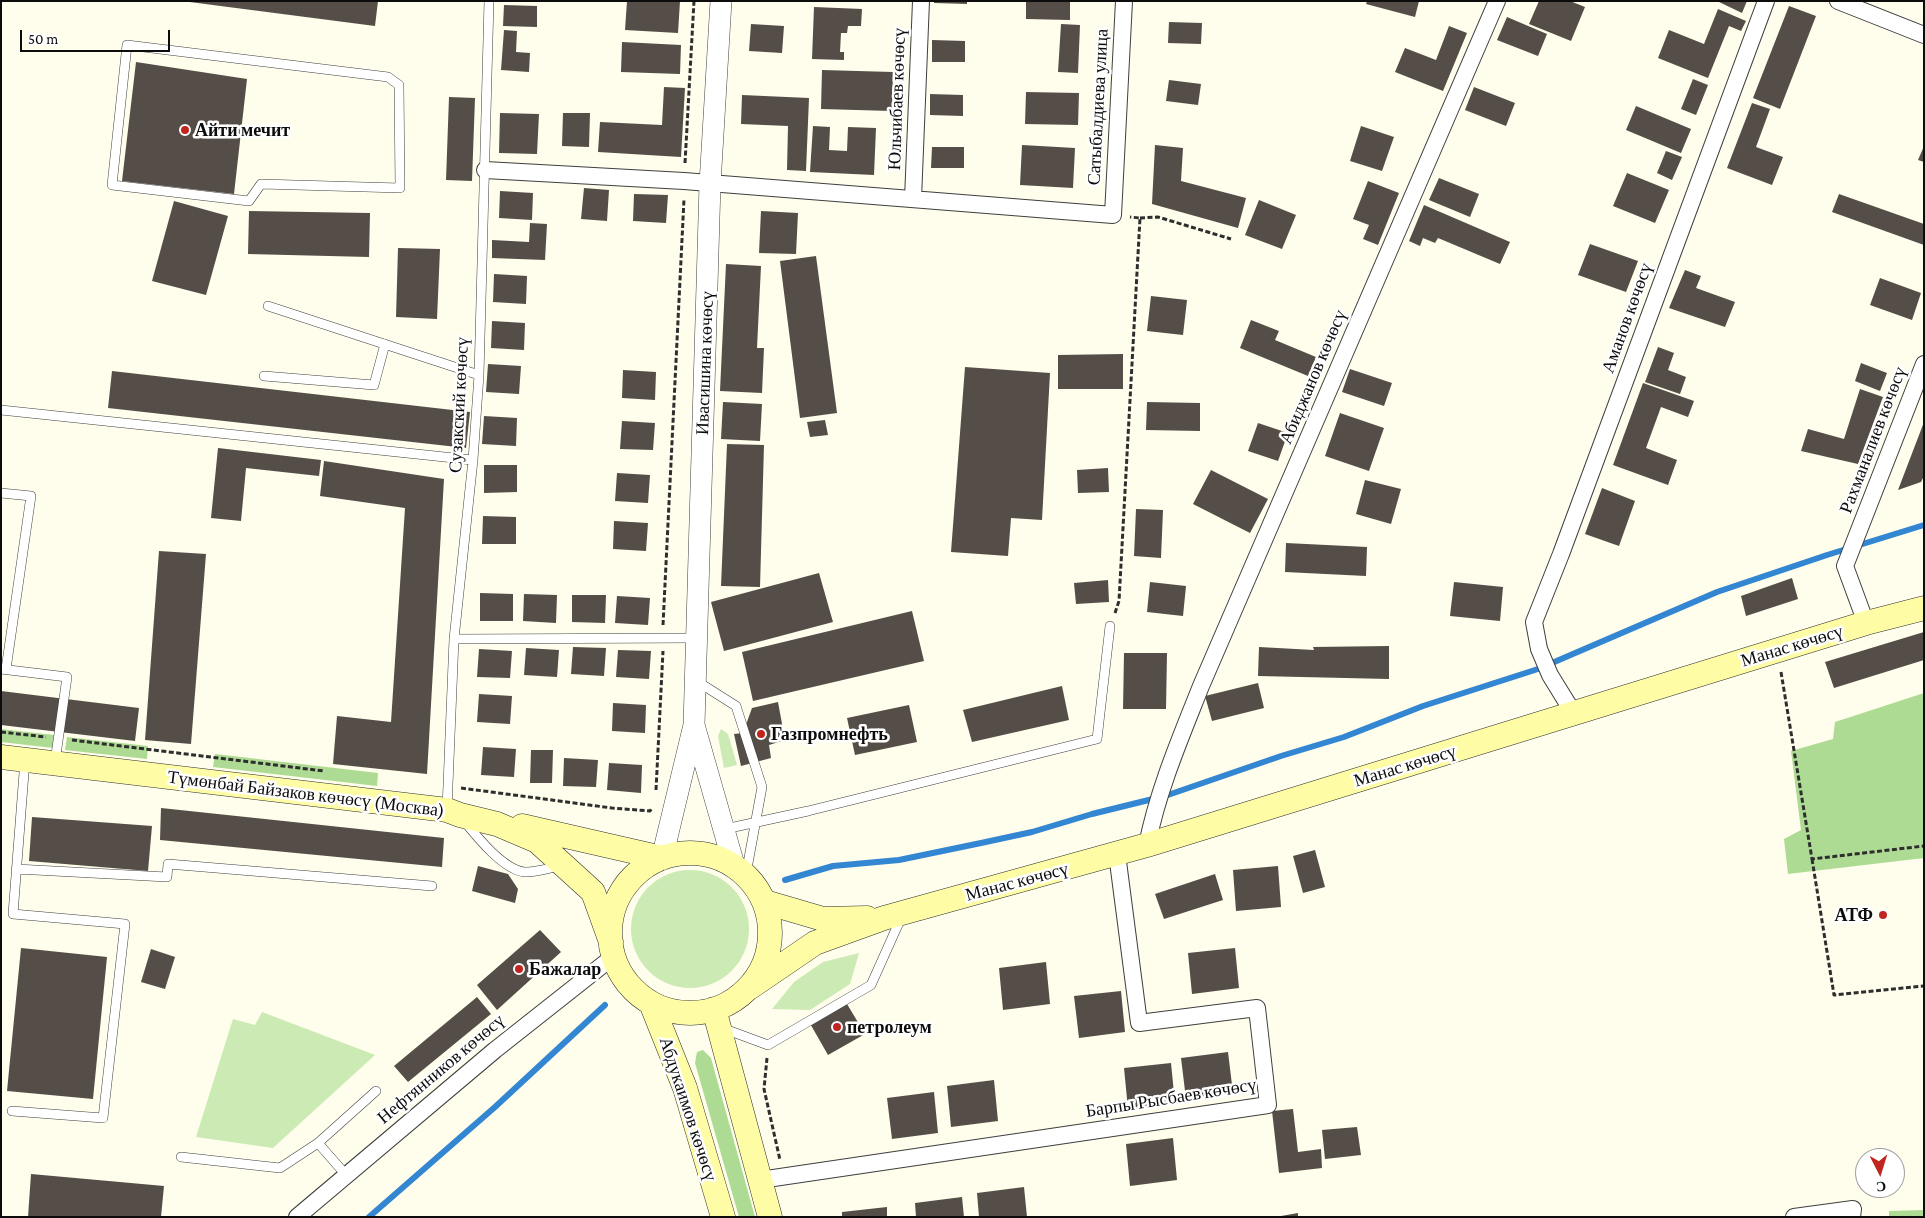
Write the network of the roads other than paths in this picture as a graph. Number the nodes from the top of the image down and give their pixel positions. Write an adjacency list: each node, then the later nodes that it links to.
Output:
1 (490, 1): 10 (lane, Сузакский көчөсү)
2 (721, 1): 11 (street, Ивасишина көчөсү)
3 (921, 1): 12 (street, Юльчибаев көчөсү)
4 (1124, 1): 12 (street, Сатыбалдиева улица)
5 (1497, 1): 36 (street, Абиджанов көчөсү)
6 (1766, 1): 28 (street, Аманов көчөсү)
7 (1838, 1): 8 (street)
8 (1924, 35)
9 (127, 45): 9 (lane)
10 (485, 170): 11 (street); 16 (lane, Сузакский көчөсү)
11 (710, 184): 12 (street); 24 (street, Ивасишина көчөсү)
12 (913, 199)
13 (268, 306): 14 (lane)
14 (385, 344): 16 (lane); 17 (lane)
15 (1924, 364): 22 (street, Рахманалиев көчөсү)
16 (479, 375): 19 (lane, Сузакский көчөсү)
17 (264, 376)
18 (1, 410): 19 (lane)
19 (473, 460): 25 (lane, Сузакский көчөсү)
20 (1, 493): 26 (lane)
21 (1924, 608): 22 (main road, Манас көчөсү)
22 (1866, 623): 28 (main road, Манас көчөсү)
23 (1110, 626): 34 (lane)
24 (696, 638): 25 (lane); 27 (street, Ивасишина көчөсү)
25 (454, 639): 33 (lane, Сузакский көчөсү)
26 (4, 669): 32 (lane)
27 (695, 680): 29 (street, Ивасишина көчөсү); 34 (lane)
28 (1574, 714): 36 (main road, Манас көчөсү)
29 (694, 725): 35 (street); 38 (street)
30 (1, 757): 31 (main road, Түмөнбай Байзаков көчөсү (Москва))
31 (25, 760): 32 (main road, Түмөнбай Байзаков көчөсү (Москва)); 40 (lane)
32 (55, 763): 33 (main road, Түмөнбай Байзаков көчөсү (Москва))
33 (453, 806): 38 (main road); 39 (main road, Түмөнбай Байзаков көчөсү (Москва)); 39 (lane)
34 (755, 822): 35 (lane); 41 (lane)
35 (724, 829): 41 (street)
36 (1147, 845): 37 (main road, Манас көчөсү)
37 (1117, 854): 44 (main road, Манас көчөсү); 54 (street, Барпы Рысбаев көчөсү)
38 (662, 858): 41 (main road); 45 (main road)
39 (564, 865): 45 (main road, Түмөнбай Байзаков көчөсү (Москва))
40 (16, 869): 42 (lane); 50 (lane)
41 (740, 870): 43 (main road)
42 (432, 886)
43 (765, 902): 44 (main road); 46 (main road)
44 (894, 915): 46 (main road); 48 (lane)
45 (612, 949): 47 (main road); 53 (street, Нефтянников көчөсү)
46 (749, 988): 48 (main road)
47 (651, 1003): 48 (main road); 57 (main road, Абдукаимов көчөсү)
48 (717, 1018): 54 (main road)
49 (376, 1091): 51 (lane)
50 (12, 1111)
51 (318, 1143): 52 (lane); 53 (lane)
52 (181, 1157)
53 (346, 1175): 56 (street, Нефтянников көчөсү)
54 (760, 1180): 58 (main road)
55 (1852, 1213): 59 (street)
56 (297, 1217)
57 (723, 1217)
58 (770, 1217)
59 (1794, 1217)

